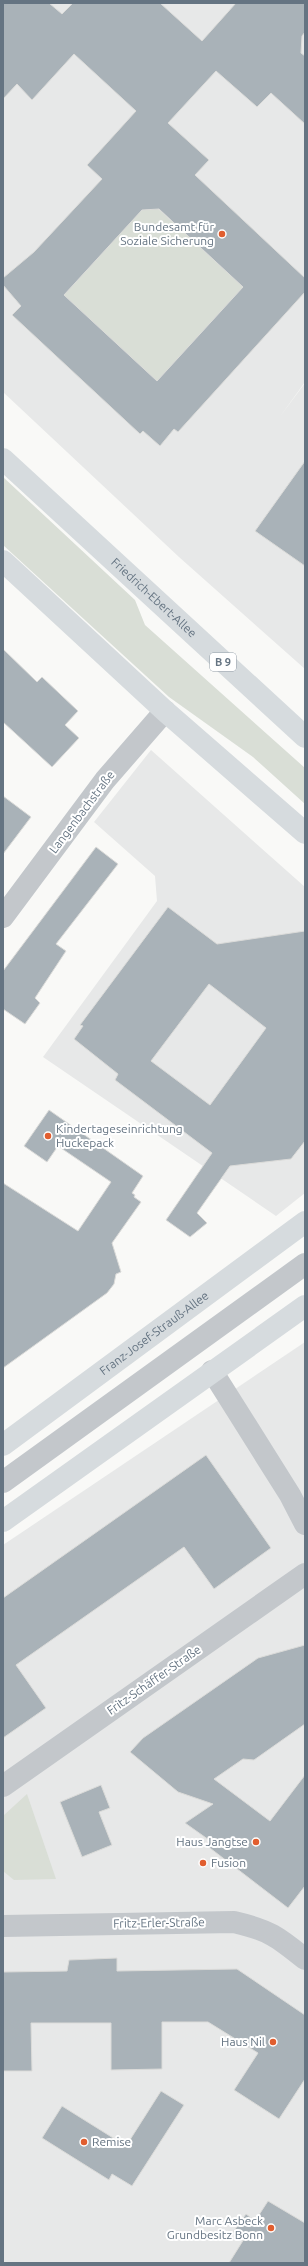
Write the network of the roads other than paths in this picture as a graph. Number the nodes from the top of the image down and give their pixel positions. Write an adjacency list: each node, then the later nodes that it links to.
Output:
1 (3, 459): 4 (main road, Friedrich-Ebert-Allee / B 9)
2 (3, 561): 3 (main road)
3 (165, 711): 5 (main road); 6 (street, Langenbachstraße)
4 (305, 737)
5 (305, 833)
6 (3, 917)
7 (305, 1222): 11 (main road, Franz-Josef-Strauß-Allee)
8 (305, 1264): 12 (street)
9 (305, 1306): 10 (main road)
10 (212, 1371): 13 (main road); 14 (street)
11 (3, 1445)
12 (3, 1482)
13 (3, 1521)
14 (305, 1524)
15 (305, 1574): 16 (street, Fritz-Schäffer-Straße)
16 (3, 1786)
17 (3, 1926): 18 (street, Fritz-Erler-Straße)
18 (305, 1959)

